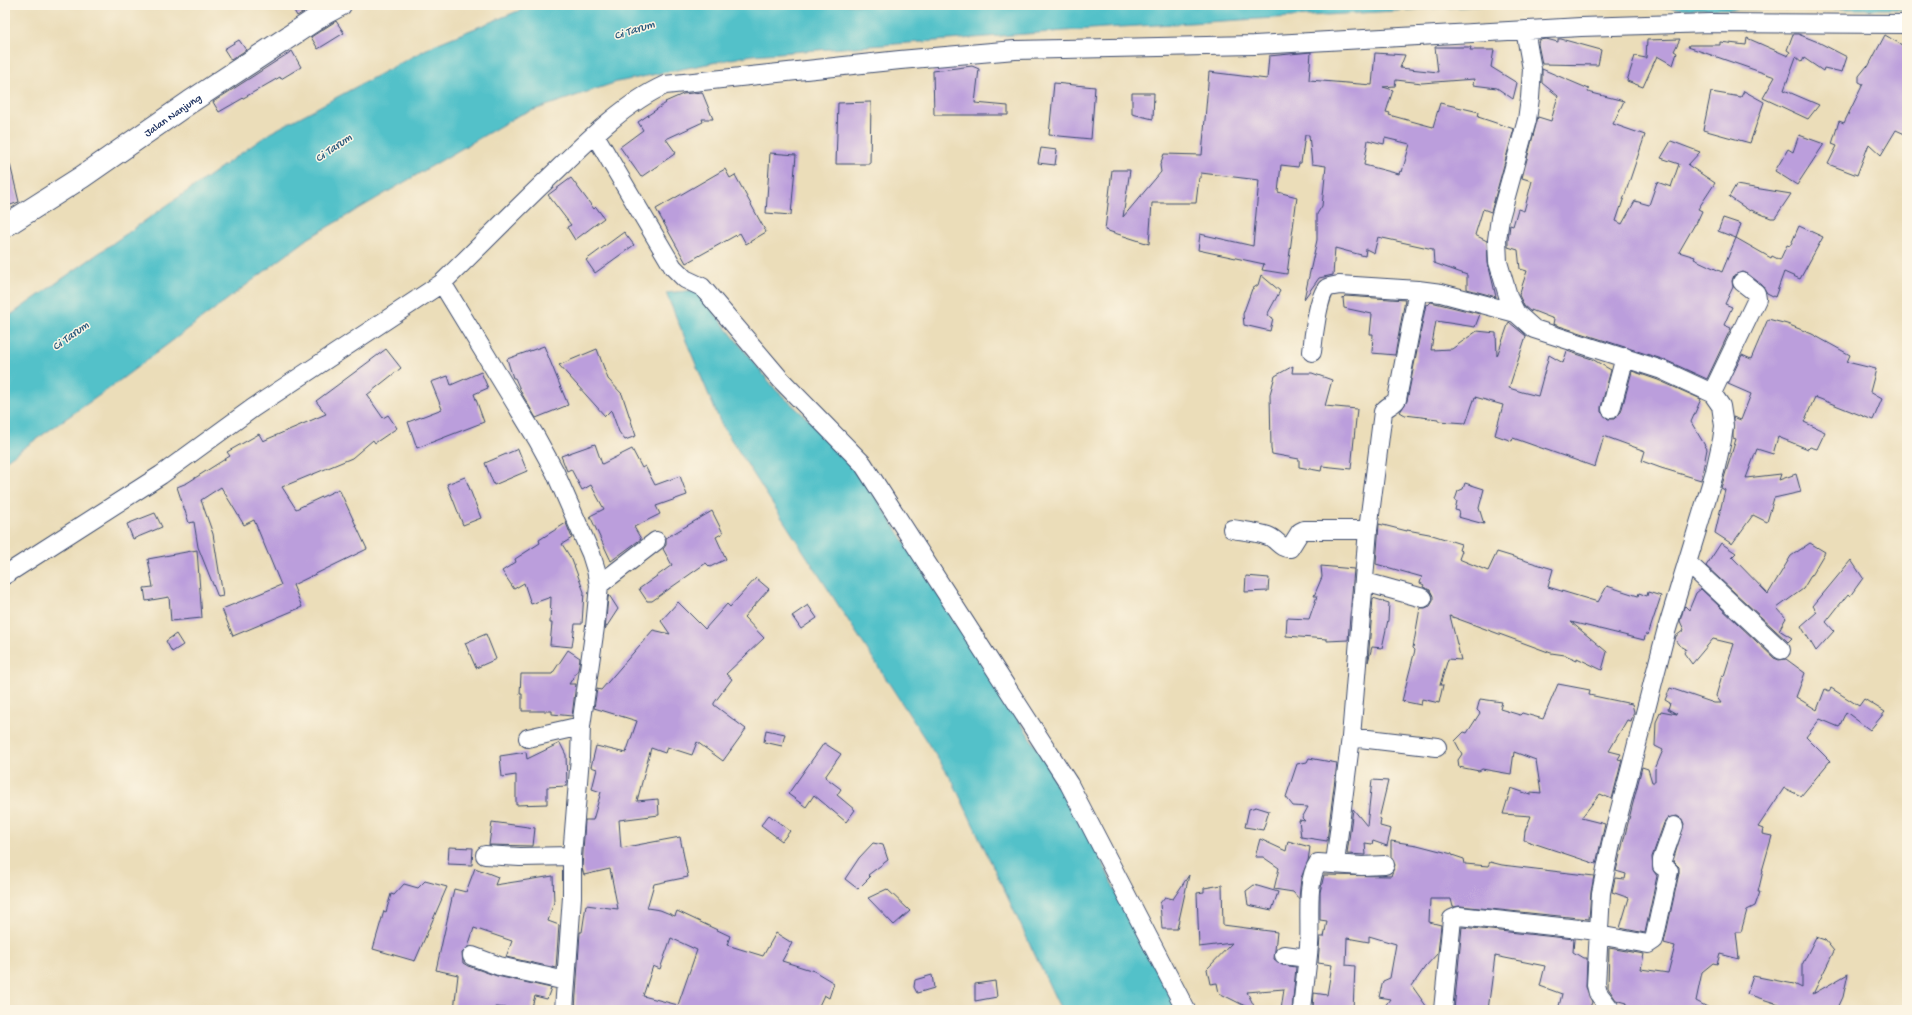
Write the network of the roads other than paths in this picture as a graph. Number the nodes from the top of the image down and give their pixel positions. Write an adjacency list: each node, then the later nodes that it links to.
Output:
1 (340, 5): 5 (main road, Jalan Nanjung)
2 (1907, 24): 3 (street)
3 (1526, 30): 4 (street); 9 (street)
4 (595, 135): 7 (street); 38 (street)
5 (5, 226)
6 (1742, 282): 12 (street)
7 (442, 283): 18 (street); 20 (street)
8 (1418, 290): 9 (street); 10 (street); 15 (street)
9 (1516, 313): 11 (street)
10 (1312, 352)
11 (1625, 357): 12 (street); 13 (street)
12 (1712, 393): 17 (street)
13 (1611, 409)
14 (1232, 529): 15 (street)
15 (1368, 530): 19 (street)
16 (656, 541): 20 (street)
17 (1688, 563): 22 (street); 32 (street)
18 (8, 566)
19 (1365, 582): 21 (street); 24 (street)
20 (599, 585): 23 (street)
21 (1423, 598)
22 (1781, 650)
23 (581, 726): 25 (street); 29 (street)
24 (1351, 737): 26 (street); 30 (street)
25 (528, 738)
26 (1437, 747)
27 (1674, 826): 32 (street)
28 (486, 855): 29 (street)
29 (572, 856): 36 (street)
30 (1335, 863): 31 (street); 35 (street)
31 (1385, 865)
32 (1598, 933): 40 (street); 41 (street)
33 (1284, 955): 35 (street)
34 (472, 956): 36 (street)
35 (1307, 958): 39 (street)
36 (566, 981): 37 (street)
37 (564, 1010)
38 (1186, 1010)
39 (1302, 1010)
40 (1443, 1010)
41 (1611, 1010)

